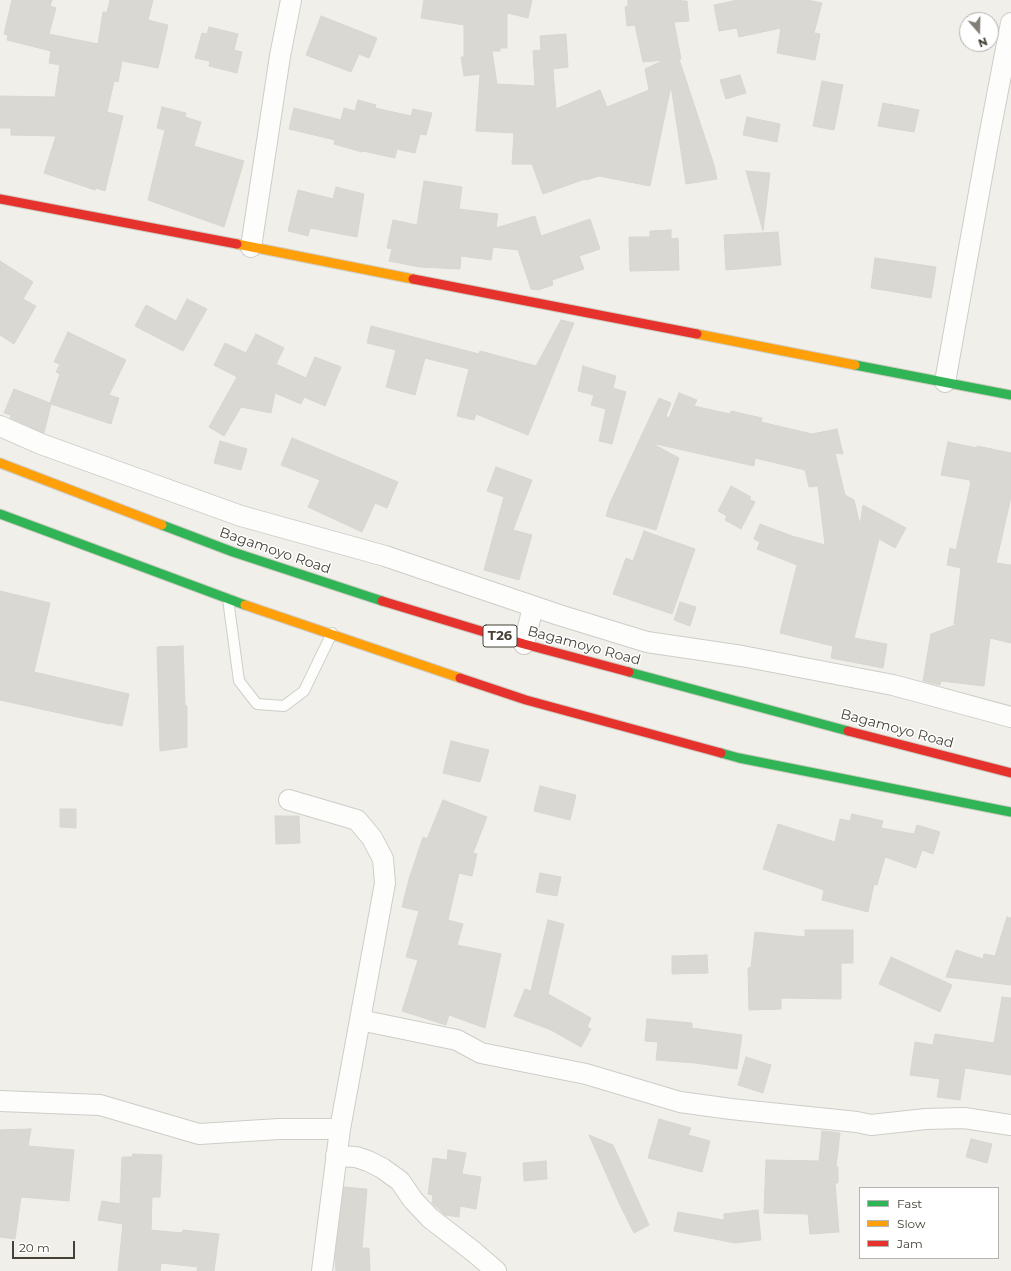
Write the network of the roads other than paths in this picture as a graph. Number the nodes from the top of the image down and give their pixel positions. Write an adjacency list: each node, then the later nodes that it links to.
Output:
1 (291, 0): 4 (street)
2 (1011, 23): 5 (street)
3 (0, 199): 4 (main road)
4 (250, 247): 5 (main road)
5 (945, 382): 6 (main road)
6 (1011, 395)
7 (0, 426): 11 (street)
8 (0, 463): 13 (main road, Bagamoyo Road / T26)
9 (0, 514): 10 (main road)
10 (228, 599): 12 (main road); 12 (lane)
11 (533, 607): 13 (street); 14 (street)
12 (332, 634): 17 (main road)
13 (524, 644): 15 (main road, Bagamoyo Road / T26)
14 (1011, 717)
15 (1011, 773)
16 (289, 800): 18 (street)
17 (1011, 812)
18 (360, 1020): 20 (street); 21 (street)
19 (0, 1101): 21 (street)
20 (1011, 1125)
21 (340, 1129): 22 (street)
22 (336, 1156): 23 (street); 24 (street)
23 (322, 1271)
24 (496, 1271)

